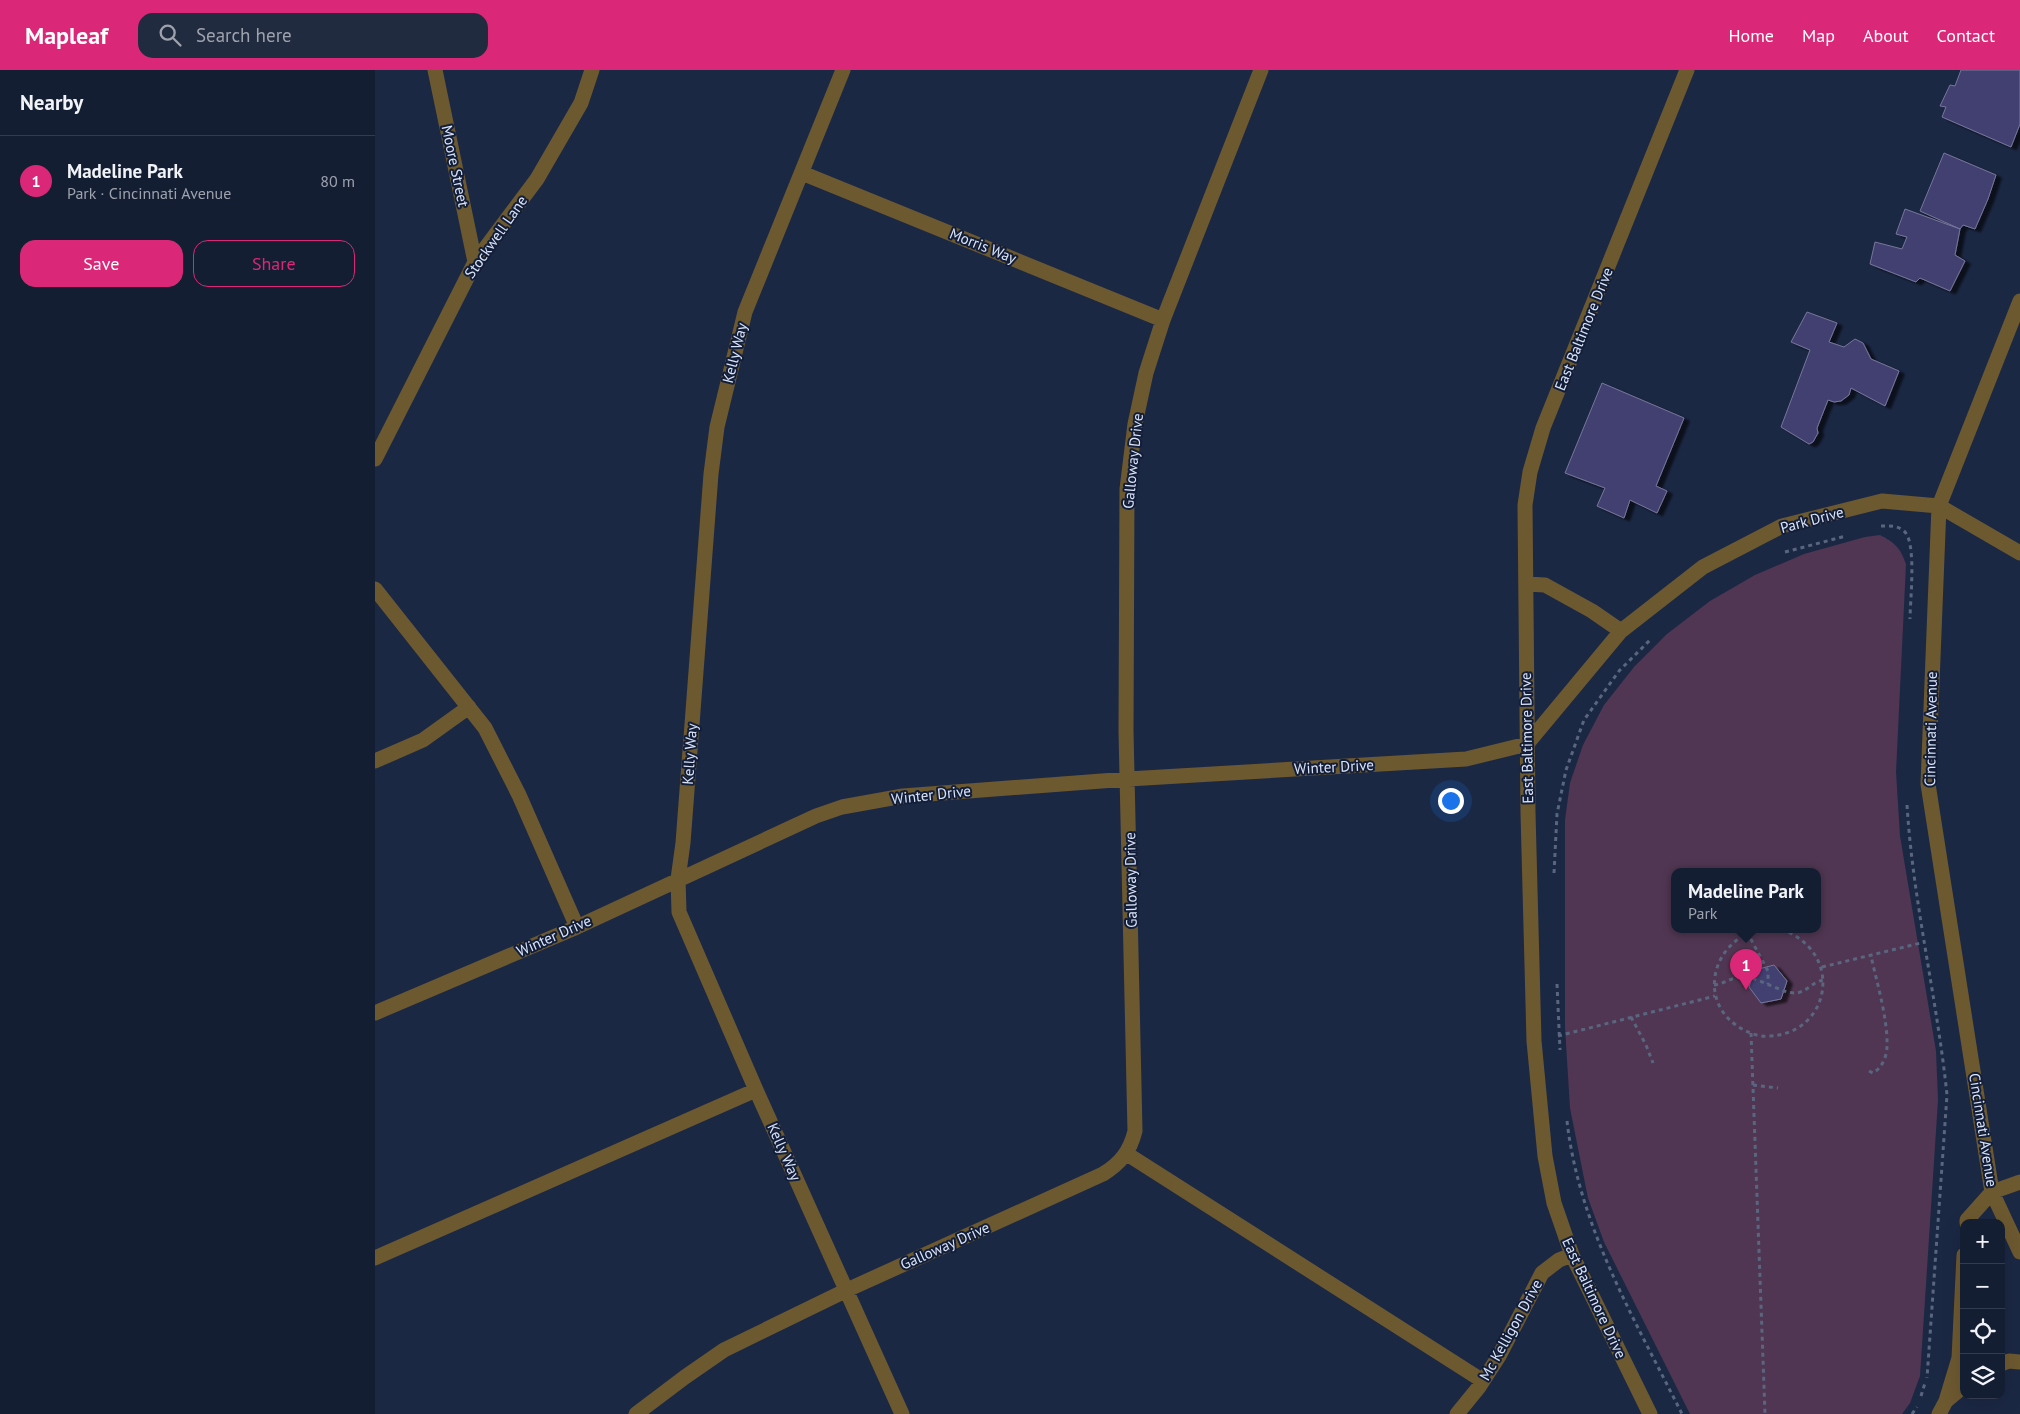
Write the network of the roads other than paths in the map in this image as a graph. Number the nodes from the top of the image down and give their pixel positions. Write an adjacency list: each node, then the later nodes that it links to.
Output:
1 (435, 70): 7 (street, Moore Street)
2 (592, 70): 7 (street, Stockwell Lane)
3 (843, 70): 6 (street, Kelly Way)
4 (1261, 70): 9 (street, Galloway Drive)
5 (1687, 70): 13 (street, East Baltimore Drive)
6 (803, 173): 9 (street, Morris Way); 20 (street, Kelly Way)
7 (475, 262): 10 (street, Stockwell Lane)
8 (2020, 301): 11 (street, Cincinnati Avenue)
9 (1163, 320): 19 (street, Galloway Drive)
10 (375, 460)
11 (1939, 506): 12 (street, Park Drive); 15 (street, Park Drive); 26 (street, Cincinnati Avenue)
12 (2020, 553)
13 (1526, 584): 15 (street); 17 (street, East Baltimore Drive)
14 (375, 588): 16 (street)
15 (1621, 631): 17 (street, Park Drive)
16 (469, 707): 18 (street); 21 (street)
17 (1527, 744): 19 (street, Winter Drive); 29 (street, East Baltimore Drive)
18 (375, 761)
19 (1128, 779): 20 (street, Winter Drive); 24 (street, Galloway Drive)
20 (677, 879): 21 (street, Winter Drive); 23 (street, Kelly Way)
21 (577, 927): 22 (street, Winter Drive)
22 (375, 1013)
23 (756, 1090): 30 (street); 32 (street, Kelly Way)
24 (1127, 1154): 32 (street, Galloway Drive); 35 (street)
25 (2020, 1182): 26 (street)
26 (1992, 1192): 27 (street); 28 (street, Cincinnati Avenue)
27 (1968, 1219)
28 (2020, 1252)
29 (1571, 1255): 35 (street, Mc Kelligon Drive); 41 (street, East Baltimore Drive)
30 (375, 1258)
31 (1964, 1264): 37 (street)
32 (847, 1290): 38 (street, Galloway Drive); 39 (street, Kelly Way)
33 (2005, 1362): 34 (street)
34 (2020, 1362)
35 (1483, 1381): 40 (street, Mc Kelligon Drive)
36 (1960, 1390): 37 (street)
37 (1943, 1407)
38 (636, 1414)
39 (903, 1414)
40 (1457, 1414)
41 (1649, 1414)

